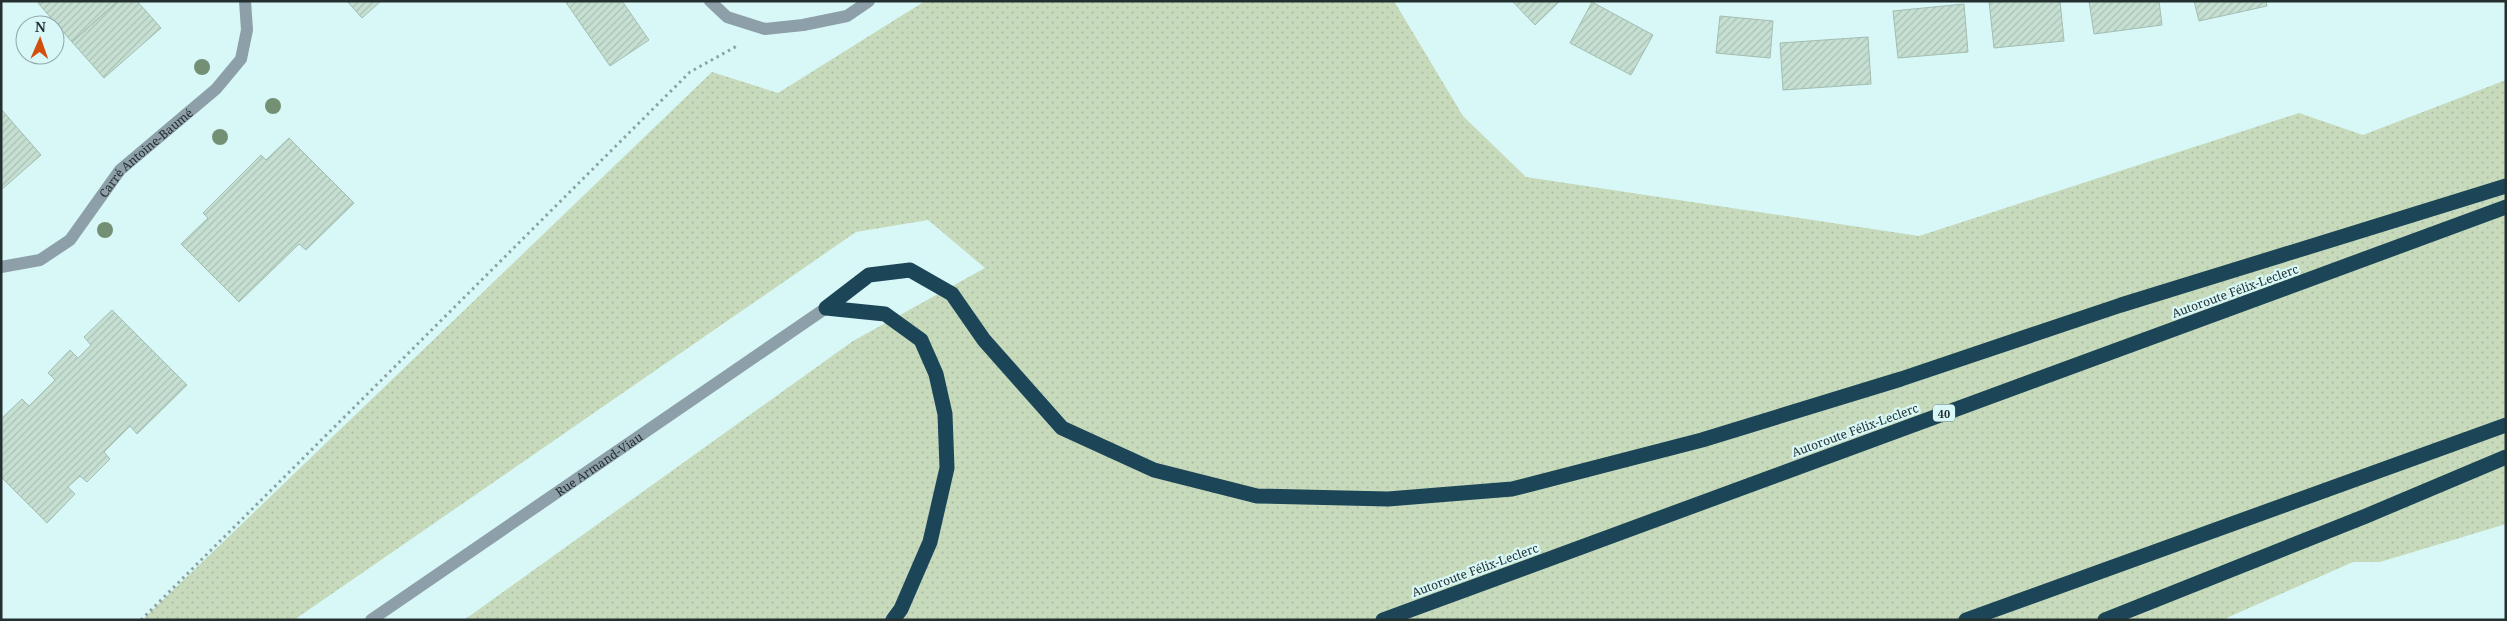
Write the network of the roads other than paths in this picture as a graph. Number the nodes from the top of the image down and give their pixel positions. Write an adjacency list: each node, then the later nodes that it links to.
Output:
1 (246, 1): 6 (street, Carré Antoine-Baumé)
2 (710, 1): 3 (street)
3 (868, 1)
4 (2506, 186): 7 (highway)
5 (2506, 207): 12 (highway, Autoroute Félix-Leclerc / 40)
6 (1, 267)
7 (826, 308): 10 (street, Rue Armand-Viau); 11 (highway)
8 (2506, 424): 13 (highway)
9 (2506, 457): 14 (highway)
10 (371, 620)
11 (893, 620)
12 (1383, 620)
13 (1966, 620)
14 (2105, 620)

